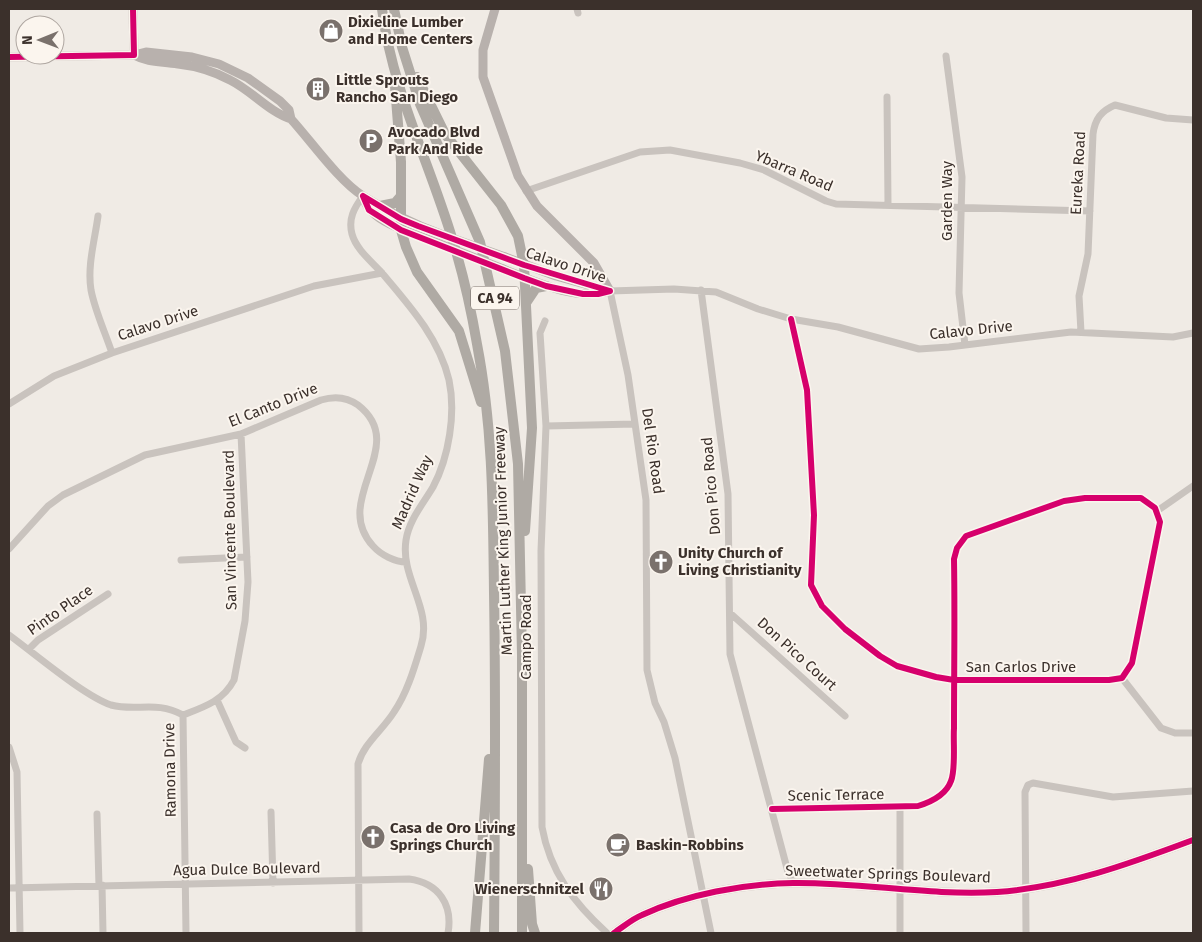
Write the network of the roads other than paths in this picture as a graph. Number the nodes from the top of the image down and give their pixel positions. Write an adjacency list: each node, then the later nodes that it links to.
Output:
1 (133, 9): 6 (main road)
2 (382, 9): 11 (highway, CA 94)
3 (394, 9): 5 (highway, CA 94)
4 (495, 9): 17 (main road, Del Rio Road)
5 (402, 47): 28 (highway); 52 (highway, Martin Luther King Junior Freeway / CA 94)
6 (134, 55): 8 (main road); 9 (main road); 10 (main road)
7 (946, 56): 22 (street, Garden Way)
8 (9, 57)
9 (191, 66): 10 (main road); 12 (main road)
10 (234, 71): 13 (main road)
11 (395, 72): 19 (highway); 45 (highway, Martin Luther King Junior Freeway / CA 94)
12 (240, 86): 13 (main road); 15 (main road)
13 (275, 97): 15 (main road)
14 (887, 97): 20 (street)
15 (291, 120): 18 (main road)
16 (1193, 120): 23 (street, Eureka Road)
17 (526, 191): 20 (street, Ybarra Road); 33 (main road, Del Rio Road)
18 (363, 196): 21 (main road); 26 (main road); 29 (street, Madrid Way)
19 (401, 196): 21 (highway); 25 (highway)
20 (888, 204): 22 (street, Ybarra Road)
21 (380, 206): 25 (main road)
22 (963, 206): 23 (street, Ybarra Road); 39 (street, Garden Way)
23 (1090, 211): 37 (street, Eureka Road)
24 (98, 216): 40 (street)
25 (401, 219): 26 (highway); 27 (main road)
26 (401, 230): 27 (main road); 45 (highway)
27 (417, 230): 28 (main road, Calavo Drive, bridge); 30 (main road, Calavo Drive, bridge)
28 (524, 265): 30 (highway); 33 (main road, Calavo Drive)
29 (382, 273): 40 (street, Calavo Drive); 51 (street, Madrid Way)
30 (524, 278): 31 (main road, Calavo Drive); 34 (highway)
31 (546, 286): 33 (main road, Calavo Drive); 34 (highway)
32 (702, 290): 33 (street, Calavo Drive); 35 (street, Calavo Drive); 54 (street, Don Pico Road)
33 (610, 291): 42 (street, Del Rio Road)
34 (525, 304): 52 (highway)
35 (791, 319): 39 (street, Calavo Drive); 58 (street, San Carlos Drive)
36 (545, 321): 43 (street, Campo Road)
37 (1081, 332): 38 (street, Calavo Drive); 39 (street, Calavo Drive)
38 (1193, 333)
39 (965, 345)
40 (112, 353): 41 (street, Calavo Drive)
41 (9, 404)
42 (635, 424): 43 (street); 82 (street, Del Rio Road)
43 (546, 426): 92 (street, Campo Road)
44 (241, 434): 48 (street, El Canto Drive); 49 (street, San Vincente Boulevard); 51 (street, El Canto Drive)
45 (491, 441): 59 (highway, Martin Luther King Junior Freeway / CA 94)
46 (1193, 486): 47 (street)
47 (1157, 511): 57 (street); 58 (street, Scenic Terrace)
48 (9, 549)
49 (247, 557): 50 (street); 60 (street, San Vincente Boulevard)
50 (181, 560)
51 (406, 562): 73 (street, Madrid Way)
52 (521, 565): 63 (highway, Martin Luther King Junior Freeway / CA 94)
53 (108, 594): 56 (street, Pinto Place)
54 (730, 612): 62 (street, Don Pico Court); 69 (street, Don Pico Road)
55 (9, 635): 56 (street, Ramona Drive)
56 (29, 649): 61 (street, Ramona Drive)
57 (1122, 678): 58 (street, San Carlos Drive); 64 (street)
58 (954, 680): 68 (street, Scenic Terrace)
59 (496, 689): 88 (highway); 89 (highway, Martin Luther King Junior Freeway / CA 94)
60 (217, 700): 61 (street, San Vincente Boulevard); 66 (street)
61 (183, 715): 76 (street, Ramona Drive)
62 (845, 716)
63 (522, 721): 90 (highway, Martin Luther King Junior Freeway / CA 94); 91 (highway)
64 (1193, 733)
65 (9, 747): 78 (street)
66 (245, 748)
67 (1193, 790): 81 (street)
68 (900, 806): 69 (street, Scenic Terrace); 80 (street)
69 (772, 809): 75 (street, Don Pico Road)
70 (272, 812): 74 (street)
71 (97, 814): 77 (street)
72 (1193, 840): 81 (main road, Sweetwater Springs Boulevard)
73 (357, 880): 74 (street, Agua Dulce Boulevard); 86 (street, Madrid Way); 87 (street, Agua Dulce Boulevard)
74 (273, 883): 76 (street, Agua Dulce Boulevard)
75 (794, 883): 80 (main road, Sweetwater Springs Boulevard); 82 (main road, Sweetwater Springs Boulevard)
76 (186, 884): 77 (street, Agua Dulce Boulevard); 85 (street, Ramona Drive)
77 (100, 886): 78 (street, Agua Dulce Boulevard); 84 (street)
78 (19, 887): 79 (street, Agua Dulce Boulevard); 83 (street)
79 (9, 888)
80 (901, 889): 81 (main road, Sweetwater Springs Boulevard); 95 (street)
81 (1026, 889): 96 (street)
82 (705, 895): 93 (main road, Sweetwater Springs Boulevard); 94 (street, Del Rio Road)
83 (20, 933)
84 (103, 933)
85 (186, 933)
86 (359, 933)
87 (448, 933)
88 (475, 933)
89 (494, 933)
90 (522, 933)
91 (535, 933)
92 (607, 933)
93 (614, 933)
94 (711, 933)
95 (900, 933)
96 (1026, 933)

